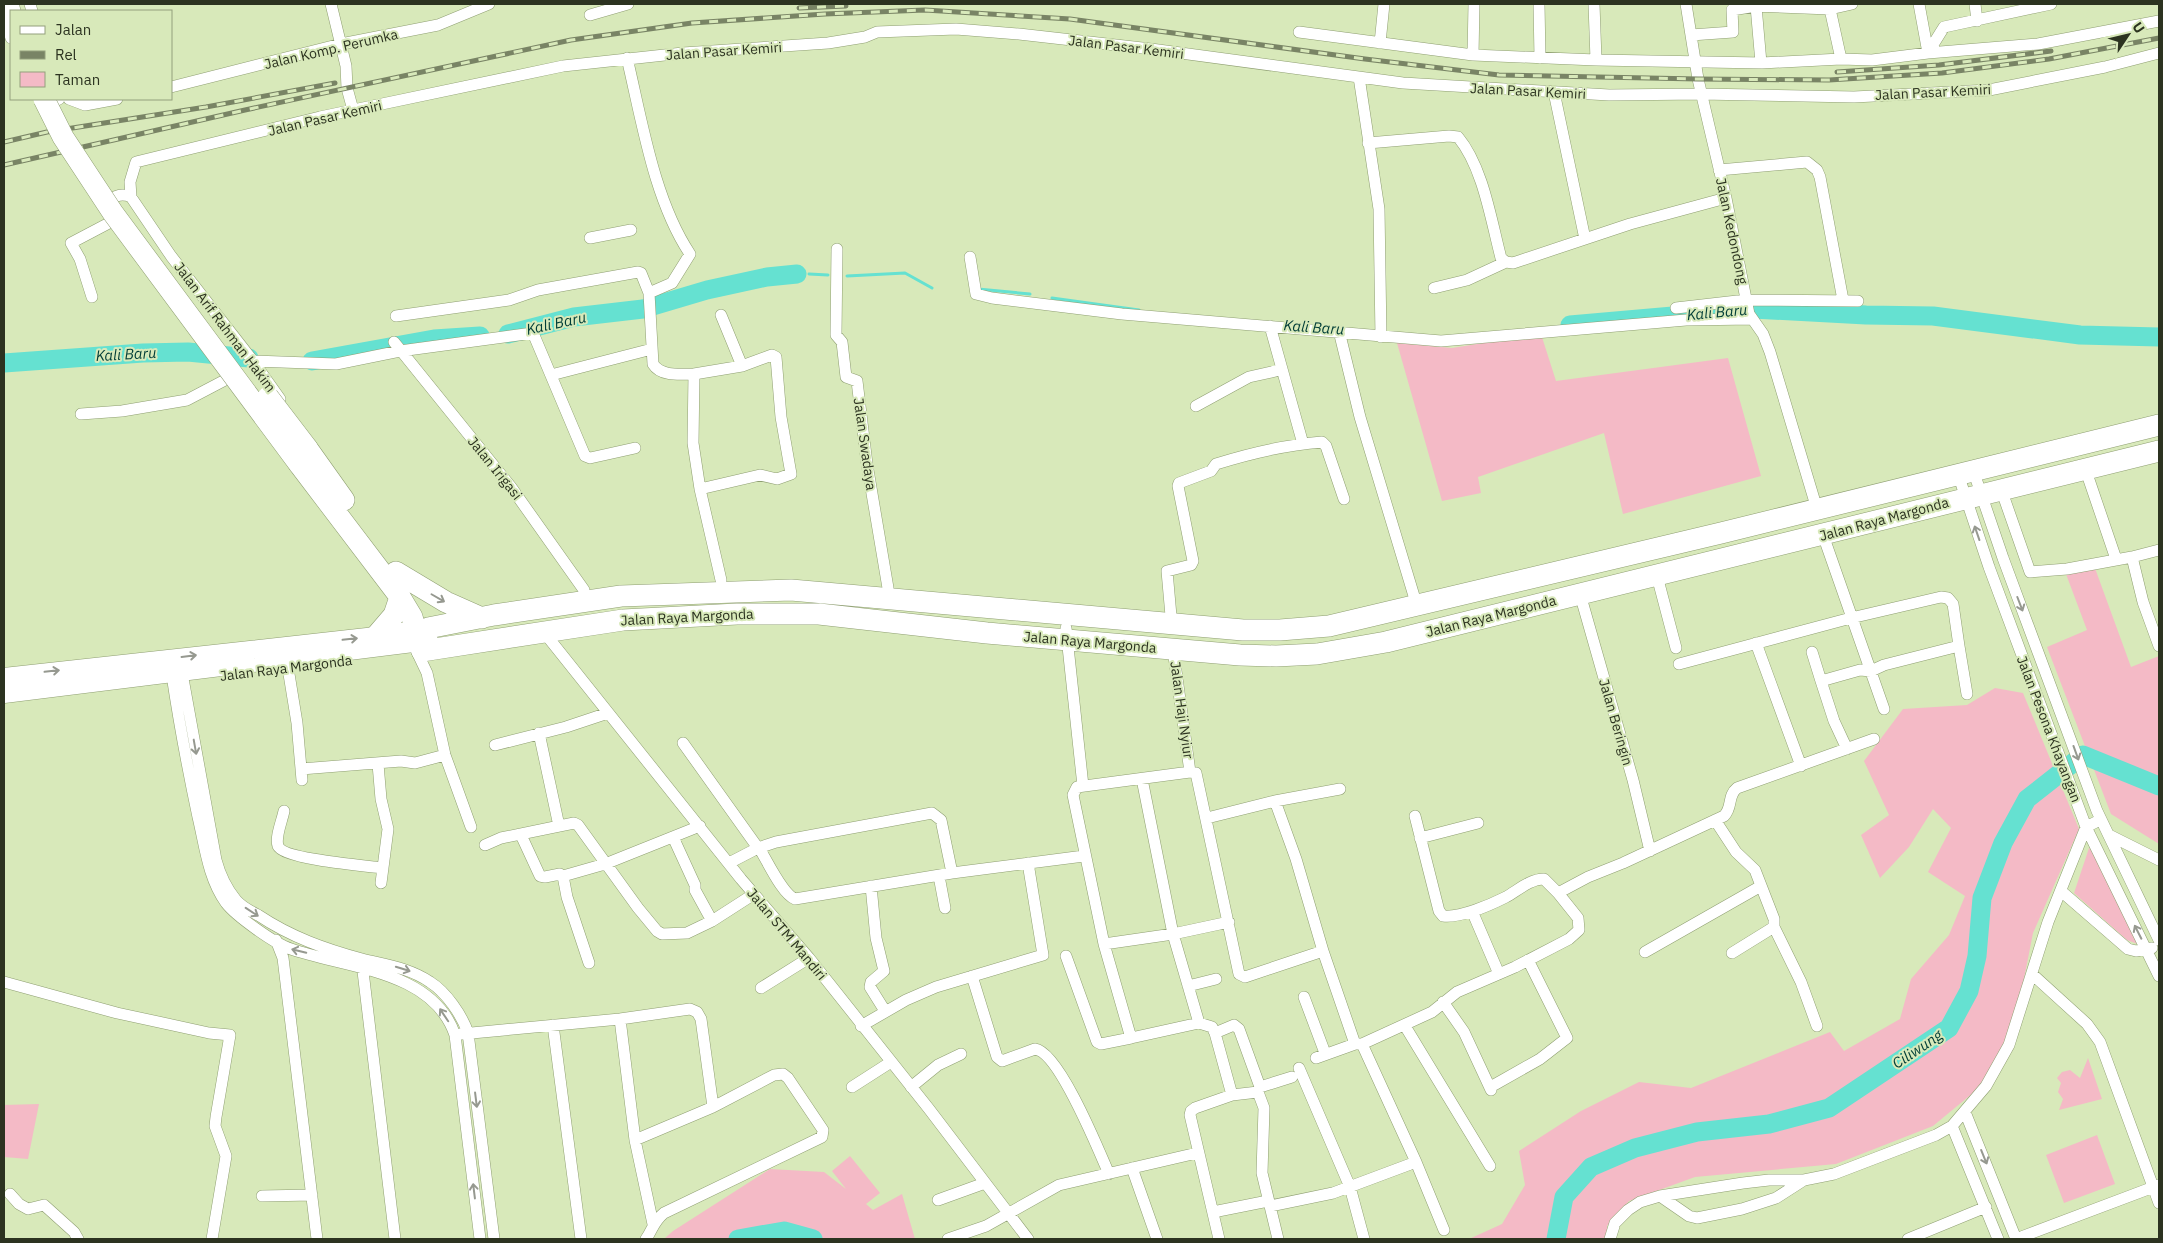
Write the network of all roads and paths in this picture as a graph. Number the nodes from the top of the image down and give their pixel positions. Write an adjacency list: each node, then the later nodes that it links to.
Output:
1 (331, 4): 23 (street)
2 (489, 4): 23 (street, Jalan Komp. Perumka)
3 (628, 4): 15 (street)
4 (1384, 4): 22 (street)
5 (1474, 4): 26 (street)
6 (1539, 4): 28 (street)
7 (1594, 4): 30 (street)
8 (1686, 4): 20 (street, Jalan Kedondong)
9 (1852, 4): 14 (street)
10 (1919, 4): 24 (street)
11 (1975, 4): 17 (street)
12 (2051, 4): 17 (street)
13 (1756, 6): 14 (street); 20 (street); 32 (street)
14 (1830, 9): 29 (street)
15 (590, 15)
16 (4, 17): 21 (street)
17 (1977, 20): 24 (street)
18 (2159, 21): 24 (street)
19 (1299, 32): 22 (street)
20 (1691, 34): 31 (street, Jalan Kedondong)
21 (10, 35)
22 (1380, 42): 26 (street)
23 (340, 44): 34 (street, Jalan Komp. Perumka); 43 (street)
24 (1930, 53): 29 (street)
25 (2159, 53): 36 (street, Jalan Pasar Kemiri)
26 (1473, 55): 28 (street)
27 (627, 58): 33 (street, Jalan Pasar Kemiri); 43 (street, Jalan Pasar Kemiri); 56 (street)
28 (1540, 58): 30 (street)
29 (1841, 59): 32 (street)
30 (1596, 60): 31 (street)
31 (1696, 61): 32 (street); 36 (street, Jalan Kedondong)
32 (1761, 63)
33 (1359, 77): 35 (street, Jalan Pasar Kemiri); 44 (street)
34 (172, 87)
35 (1554, 92): 36 (street, Jalan Pasar Kemiri); 51 (street)
36 (1701, 94): 45 (street, Jalan Kedondong)
37 (37, 100): 39 (street, Jalan Arif Rahman Hakim)
38 (44, 100): 85 (highway, Jalan Arif Rahman Hakim, bridge)
39 (57, 100)
40 (60, 100): 85 (highway, Jalan Arif Rahman Hakim, bridge)
41 (71, 100): 42 (street)
42 (112, 100)
43 (353, 110): 46 (street, Jalan Pasar Kemiri)
44 (1368, 143): 54 (street); 67 (street)
45 (1719, 170): 47 (street, Jalan Kedondong); 58 (street)
46 (131, 197): 48 (street); 70 (street, Jalan Arif Rahman Hakim)
47 (1726, 198): 51 (street); 59 (street, Jalan Kedondong)
48 (108, 223): 57 (street); 75 (street, Jalan Arif Rahman Hakim)
49 (631, 230): 50 (street)
50 (590, 238)
51 (1585, 239): 54 (street)
52 (837, 249): 99 (street, Jalan Swadaya)
53 (970, 257): 65 (street)
54 (1506, 262): 55 (street)
55 (1434, 288)
56 (649, 294): 62 (street); 69 (street)
57 (92, 297)
58 (1843, 300): 59 (street); 60 (street)
59 (1747, 301): 61 (street); 64 (street, Jalan Kedondong)
60 (1858, 301)
61 (1676, 308)
62 (396, 316)
63 (721, 316): 71 (street)
64 (1750, 317): 67 (street); 90 (street, Jalan Kedondong)
65 (1270, 326): 66 (street); 72 (street)
66 (1339, 332): 67 (street); 104 (street)
67 (1381, 337)
68 (396, 346): 70 (street); 74 (street); 100 (street, Jalan Irigasi)
69 (652, 349): 73 (street); 74 (street)
70 (253, 361): 85 (street, Jalan Arif Rahman Hakim)
71 (742, 366): 73 (street); 88 (street)
72 (1280, 370): 76 (street); 81 (street)
73 (694, 374): 88 (street)
74 (551, 375): 82 (street)
75 (227, 379): 78 (street); 85 (street, Jalan Arif Rahman Hakim)
76 (1196, 406)
77 (2159, 413): 84 (highway, Jalan Raya Margonda)
78 (81, 414)
79 (2159, 425): 84 (highway, Jalan Raya Margonda)
80 (2159, 440): 87 (highway, Jalan Raya Margonda)
81 (1303, 444): 89 (street); 108 (street, Jalan Haji Nyiur)
82 (635, 448)
83 (2159, 450): 86 (highway, Jalan Raya Margonda)
84 (2002, 457): 87 (highway, Jalan Raya Margonda); 90 (highway, Jalan Raya Margonda)
85 (310, 466): 95 (highway, Jalan Arif Rahman Hakim); 102 (highway, Jalan Arif Rahman Hakim)
86 (2086, 468): 87 (highway, Jalan Raya Margonda); 94 (street)
87 (1974, 486): 90 (highway, Jalan Raya Margonda); 91 (highway, Jalan Raya Margonda); 94 (street); 111 (highway, Jalan Raya Margonda); 144 (street, Jalan Pesona Khayangan, one-way to 144); 148 (street, Jalan Pesona Khayangan, one-way to 87)
88 (700, 489): 97 (street)
89 (1344, 499)
90 (1816, 504): 104 (highway, Jalan Raya Margonda)
91 (1823, 535): 96 (highway, Jalan Raya Margonda); 106 (street)
92 (2159, 550): 93 (street)
93 (2132, 557): 94 (street); 115 (street)
94 (2116, 560)
95 (396, 572): 105 (highway, one-way to 105); 112 (highway, Jalan Arif Rahman Hakim)
96 (1657, 576): 101 (highway, Jalan Raya Margonda); 116 (street)
97 (720, 580): 98 (highway, Jalan Raya Margonda); 103 (highway, Jalan Raya Margonda)
98 (655, 588): 100 (highway, Jalan Raya Margonda); 103 (highway, Jalan Raya Margonda); 105 (highway, Jalan Raya Margonda)
99 (888, 588): 103 (highway, Jalan Raya Margonda); 108 (highway, Jalan Raya Margonda)
100 (584, 590): 105 (highway, Jalan Raya Margonda)
101 (1580, 594): 111 (highway, Jalan Raya Margonda); 159 (street, Jalan Beringin)
102 (400, 597): 110 (highway); 112 (highway, Jalan Arif Rahman Hakim)
103 (808, 597): 107 (highway, Jalan Raya Margonda); 108 (highway, Jalan Raya Margonda); 109 (highway, Jalan Raya Margonda)
104 (1416, 602): 108 (highway, Jalan Raya Margonda)
105 (488, 616): 112 (highway, Jalan Raya Margonda)
106 (1850, 616): 113 (street); 114 (street); 120 (street)
107 (542, 626): 112 (highway, Jalan Raya Margonda); 129 (street, Jalan STM Mandiri)
108 (1177, 629): 109 (highway, Jalan Raya Margonda); 111 (highway, Jalan Raya Margonda); 138 (street, Jalan Haji Nyiur)
109 (1067, 634): 140 (street)
110 (376, 636): 112 (main road, Jalan Raya Margonda); 121 (main road, Jalan Raya Margonda, one-way to 110)
111 (1385, 636)
112 (423, 642): 119 (main road, Jalan Raya Margonda); 122 (main road, Jalan Raya Margonda); 135 (street)
113 (1756, 643): 118 (street); 137 (street)
114 (1959, 646): 120 (street); 126 (street)
115 (2159, 646)
116 (1676, 648)
117 (1812, 652): 123 (street)
118 (1679, 664)
119 (288, 668): 122 (main road, Jalan Raya Margonda); 136 (street)
120 (1871, 672): 123 (street); 128 (street)
121 (4, 677)
122 (178, 678): 124 (main road, Jalan Raya Margonda); 169 (street)
123 (1821, 681): 134 (street)
124 (51, 692): 125 (main road, Jalan Raya Margonda); 127 (main road, Jalan Raya Margonda)
125 (4, 694)
126 (1967, 694)
127 (4, 703)
128 (1884, 709)
129 (608, 713): 130 (street); 151 (street, Jalan STM Mandiri)
130 (540, 733): 133 (street); 150 (street)
131 (1874, 739): 134 (street)
132 (683, 743): 158 (street)
133 (495, 745)
134 (1847, 749): 137 (street)
135 (445, 754): 136 (street); 152 (street)
136 (378, 764): 165 (street)
137 (1800, 766): 147 (street)
138 (1190, 772): 139 (street); 146 (street)
139 (1142, 779): 140 (street); 182 (street)
140 (1083, 786): 160 (street)
141 (1340, 789): 142 (street)
142 (1275, 801): 146 (street); 188 (street)
143 (284, 812): 165 (street)
144 (2099, 815): 148 (street); 154 (street, Jalan Pesona Khayangan)
145 (1415, 816): 156 (street)
146 (1207, 818): 179 (street)
147 (1715, 820): 159 (street); 172 (street)
148 (2084, 822): 173 (street); 187 (street, Jalan Pesona Khayangan, one-way to 148)
149 (1478, 823): 156 (street)
150 (559, 826): 153 (street); 164 (street)
151 (700, 826): 155 (street); 162 (street, Jalan STM Mandiri)
152 (471, 827)
153 (521, 834): 157 (street); 167 (street)
154 (2109, 835): 161 (street); 183 (street, Jalan Pesona Khayangan)
155 (673, 837): 164 (street); 178 (street)
156 (1420, 838): 177 (street)
157 (485, 845)
158 (759, 848): 162 (street); 166 (street); 171 (street)
159 (1650, 851): 174 (street)
160 (1084, 856): 163 (street); 185 (street)
161 (2159, 860)
162 (730, 862): 175 (street, Jalan STM Mandiri)
163 (1028, 863): 166 (street); 198 (street)
164 (604, 864): 167 (street); 178 (street)
165 (383, 868): 170 (street)
166 (952, 873): 168 (street)
167 (563, 876): 194 (street)
168 (939, 876): 171 (street); 176 (street)
169 (219, 881): 181 (street, one-way to 181); 184 (street)
170 (381, 883)
171 (871, 886): 206 (street)
172 (1761, 886): 180 (street); 189 (street)
173 (2061, 891): 187 (street); 197 (street)
174 (1558, 893): 177 (street); 193 (street)
175 (754, 894): 178 (street); 192 (street, Jalan STM Mandiri)
176 (946, 908)
177 (1472, 910): 196 (street)
178 (712, 921)
179 (1229, 922): 182 (street); 188 (street)
180 (1774, 927): 190 (street); 212 (street)
181 (277, 928): 184 (street); 195 (street)
182 (1173, 934): 185 (street); 202 (street)
183 (2159, 940)
184 (276, 941): 195 (street, one-way to 184); 237 (street)
185 (1104, 944): 216 (street)
186 (2159, 945): 187 (street)
187 (2147, 949): 199 (street, Jalan Pesona Khayangan)
188 (1323, 951): 217 (street)
189 (1645, 952)
190 (1732, 953)
191 (1066, 956): 216 (street)
192 (809, 958): 203 (street); 210 (street, Jalan STM Mandiri)
193 (1528, 960): 196 (street); 205 (street)
194 (589, 963)
195 (361, 964): 213 (street, one-way to 213); 215 (street, one-way to 195); 251 (street)
196 (1499, 974): 205 (street)
197 (2032, 974): 224 (street); 234 (street)
198 (972, 976): 206 (street); 231 (street)
199 (2159, 976)
200 (1216, 979): 202 (street)
201 (4, 982): 249 (street)
202 (1188, 986): 208 (street)
203 (761, 988)
204 (1304, 997): 217 (street)
205 (1443, 1002): 211 (street)
206 (885, 1011): 210 (street)
207 (620, 1019): 209 (street); 223 (street); 226 (street)
208 (1199, 1023): 214 (street); 216 (street)
209 (553, 1025): 213 (street); 254 (street)
210 (861, 1026): 219 (street, Jalan STM Mandiri)
211 (1405, 1026): 217 (street); 229 (street)
212 (1817, 1026)
213 (468, 1033): 215 (street); 253 (street, one-way to 253)
214 (1215, 1033): 222 (street); 235 (street)
215 (455, 1035): 252 (street, one-way to 215)
216 (1131, 1038)
217 (1358, 1044): 228 (street)
218 (960, 1054): 221 (street)
219 (891, 1062): 220 (street); 221 (street, Jalan STM Mandiri)
220 (852, 1087)
221 (911, 1087): 233 (street, Jalan STM Mandiri)
222 (1232, 1095): 227 (street); 241 (street)
223 (713, 1106): 226 (street); 246 (street)
224 (1965, 1112): 225 (street); 265 (street, one-way to 265)
225 (1952, 1126): 232 (street); 243 (street)
226 (635, 1140): 246 (street)
227 (1198, 1153): 230 (street); 244 (street)
228 (1416, 1162): 235 (street); 247 (street)
229 (1490, 1166)
230 (1132, 1168): 231 (street); 258 (street)
231 (1109, 1174): 245 (street)
232 (1804, 1180): 239 (street); 239 (street)
233 (985, 1183): 240 (street); 245 (street, Jalan STM Mandiri)
234 (2156, 1186): 242 (street); 265 (street)
235 (1350, 1187): 241 (street); 261 (street)
236 (10, 1194): 248 (street)
237 (312, 1195): 238 (street); 250 (street)
238 (262, 1196)
239 (1660, 1196): 262 (street)
240 (938, 1200)
241 (1269, 1203): 244 (street); 260 (street)
242 (2159, 1203)
243 (1986, 1207): 263 (street); 264 (street)
244 (1213, 1212): 259 (street)
245 (1008, 1214): 256 (street); 257 (street, Jalan STM Mandiri)
246 (653, 1224): 255 (street)
247 (1444, 1230)
248 (78, 1239)
249 (212, 1239)
250 (317, 1239)
251 (395, 1239)
252 (480, 1239)
253 (494, 1239)
254 (581, 1239)
255 (646, 1239)
256 (948, 1239)
257 (1028, 1239)
258 (1157, 1239)
259 (1219, 1239)
260 (1278, 1239)
261 (1364, 1239)
262 (1610, 1239)
263 (1908, 1239)
264 (1998, 1239)
265 (2016, 1239)

